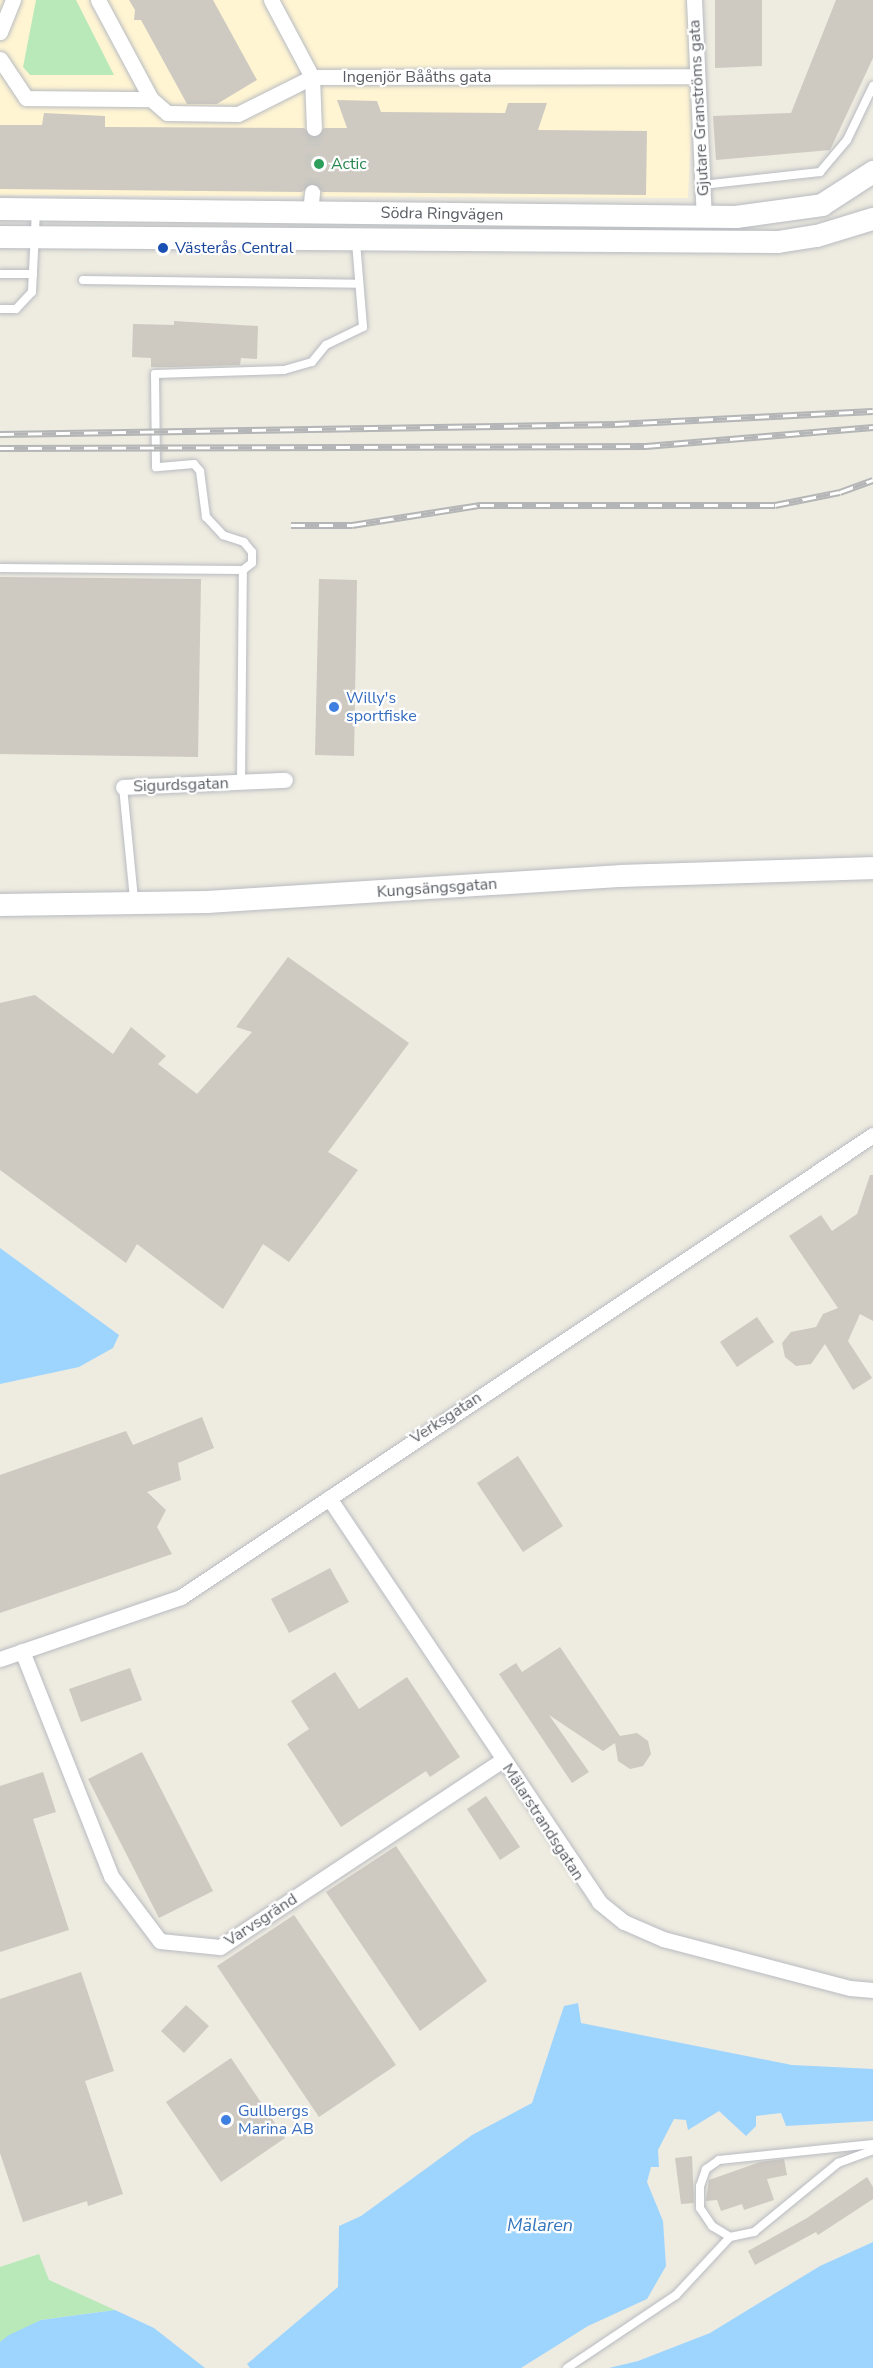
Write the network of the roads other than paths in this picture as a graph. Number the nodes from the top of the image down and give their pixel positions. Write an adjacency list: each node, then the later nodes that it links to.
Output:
1 (13, 0): 5 (street)
2 (98, 0): 10 (street)
3 (271, 0): 8 (street)
4 (694, 0): 7 (street, Gjutare Granströms gata)
5 (0, 32)
6 (0, 59): 10 (street, Ingenjör Bååths gata)
7 (696, 76): 8 (street, Ingenjör Bååths gata); 13 (street, Gjutare Granströms gata)
8 (312, 77): 10 (street, Ingenjör Bååths gata); 11 (street)
9 (873, 86): 13 (lane)
10 (151, 99)
11 (314, 128)
12 (873, 172): 17 (main road, Södra Ringvägen)
13 (702, 185): 17 (street, Gjutare Granströms gata)
14 (311, 202): 16 (main road, Södra Ringvägen); 17 (main road, Södra Ringvägen); 21 (main road)
15 (0, 209): 16 (main road, Södra Ringvägen)
16 (36, 210): 20 (lane)
17 (704, 217)
18 (873, 219): 22 (main road, Södra Ringvägen)
19 (0, 237): 20 (main road, Södra Ringvägen)
20 (36, 237): 21 (main road, Södra Ringvägen); 24 (lane)
21 (313, 239): 22 (main road, Södra Ringvägen)
22 (356, 239): 26 (lane)
23 (0, 274): 24 (lane)
24 (33, 274): 27 (lane)
25 (83, 280): 26 (lane)
26 (359, 284): 29 (lane)
27 (0, 309)
28 (0, 568): 29 (lane)
29 (243, 570): 31 (lane)
30 (285, 780): 31 (street, Sigurdsgatan)
31 (242, 782): 32 (street, Sigurdsgatan)
32 (123, 787): 35 (lane, Sigurdsgatan)
33 (873, 868): 35 (main road, Kungsängsgatan)
34 (0, 905): 35 (main road, Kungsängsgatan)
35 (134, 905)
36 (873, 1135): 37 (street, Verksgatan)
37 (329, 1498): 38 (street, Verksgatan); 40 (street, Mälarstrandsgatan)
38 (22, 1651): 39 (street, Verksgatan); 40 (street, Varvsgränd)
39 (0, 1659)
40 (502, 1760): 41 (street, Mälarstrandsgatan)
41 (873, 1990)
42 (873, 2144): 44 (lane)
43 (873, 2150): 44 (lane)
44 (730, 2237): 45 (lane)
45 (567, 2368)

